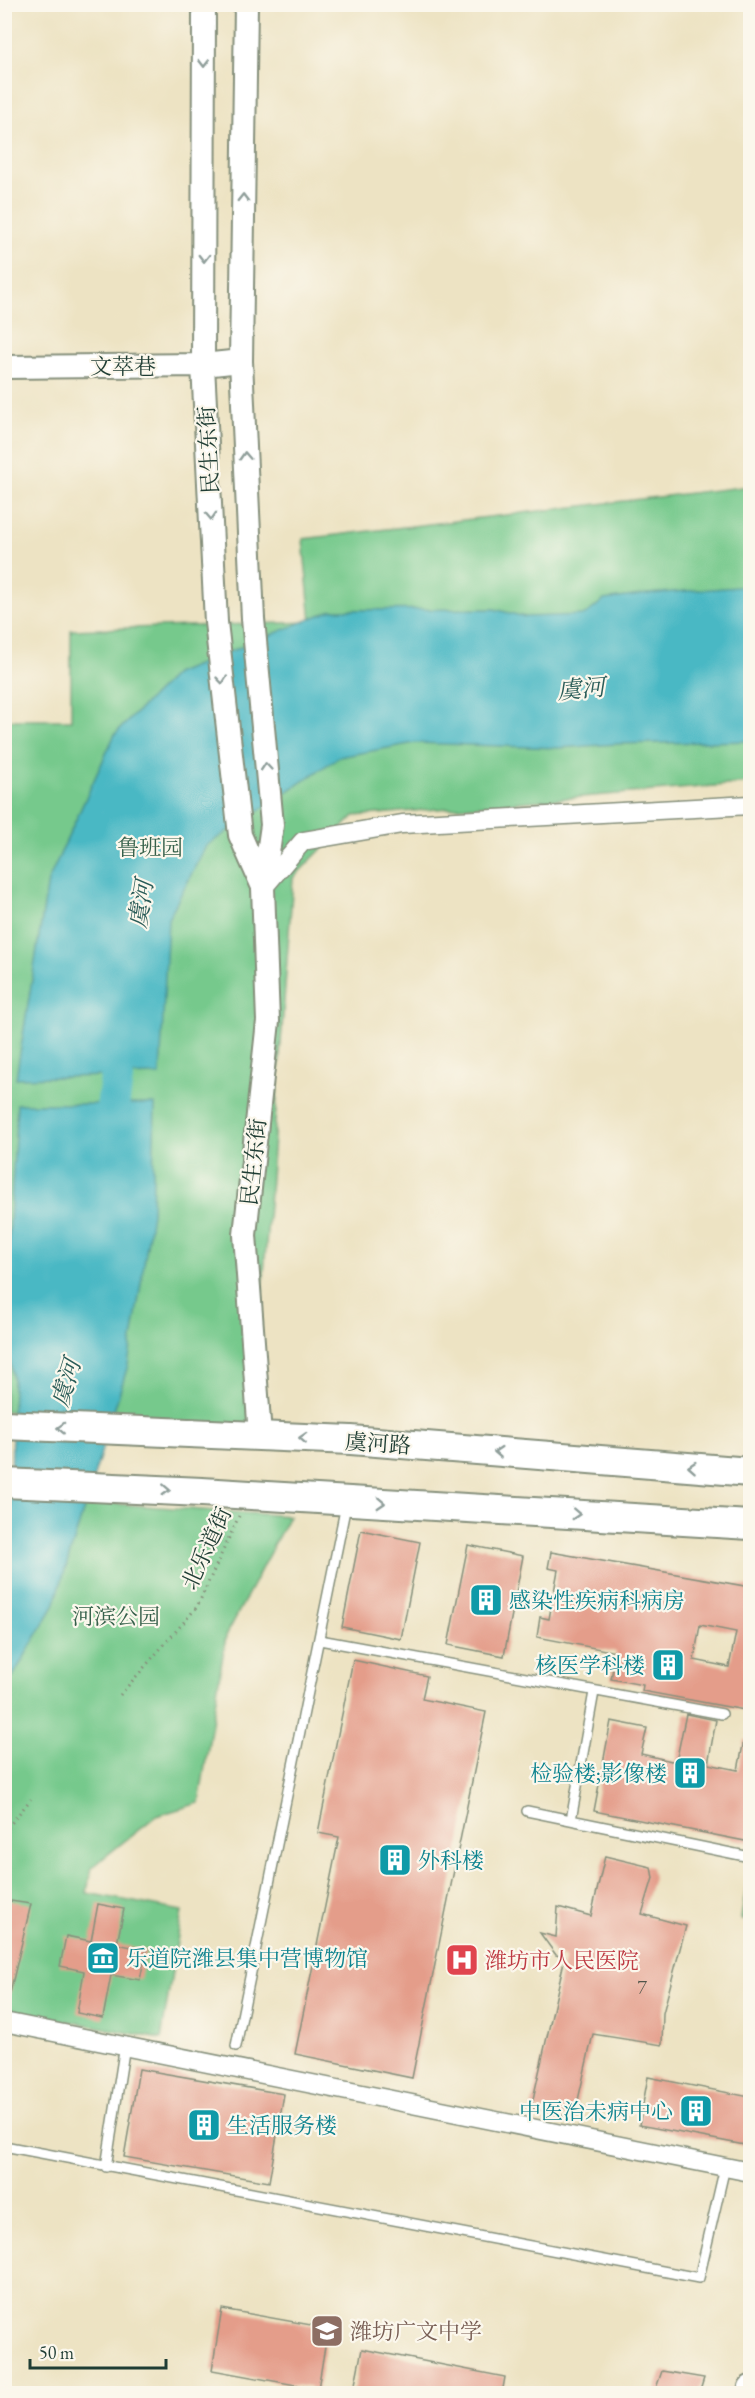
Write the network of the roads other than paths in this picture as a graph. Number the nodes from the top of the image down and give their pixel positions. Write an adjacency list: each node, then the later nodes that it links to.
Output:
1 (204, 4): 4 (street, 民生东街, one-way to 4)
2 (246, 4): 3 (street, 民生东街, one-way to 2)
3 (241, 361): 4 (street, 文萃巷); 7 (street, 民生东街, one-way to 3)
4 (204, 366): 5 (street, 文萃巷); 7 (street, 民生东街, one-way to 7)
5 (4, 367)
6 (750, 805): 7 (street)
7 (263, 888): 9 (street, 民生东街)
8 (4, 1425): 9 (main road, 虞河路, one-way to 8)
9 (260, 1435): 10 (main road, 虞河路, one-way to 9)
10 (750, 1472)
11 (4, 1483): 12 (main road, one-way to 12)
12 (347, 1501): 13 (main road, one-way to 13); 14 (lane)
13 (750, 1525)
14 (320, 1640): 15 (lane); 22 (lane)
15 (594, 1692): 16 (lane); 18 (lane)
16 (722, 1714)
17 (527, 1811): 18 (lane)
18 (571, 1820): 19 (lane)
19 (750, 1857)
20 (4, 2022): 21 (street)
21 (125, 2045): 24 (lane); 25 (street)
22 (236, 2046)
23 (4, 2146): 24 (lane)
24 (106, 2167): 25 (lane)
25 (725, 2167): 26 (street)
26 (750, 2172)
27 (750, 2386): 28 (street)
28 (748, 2394)

